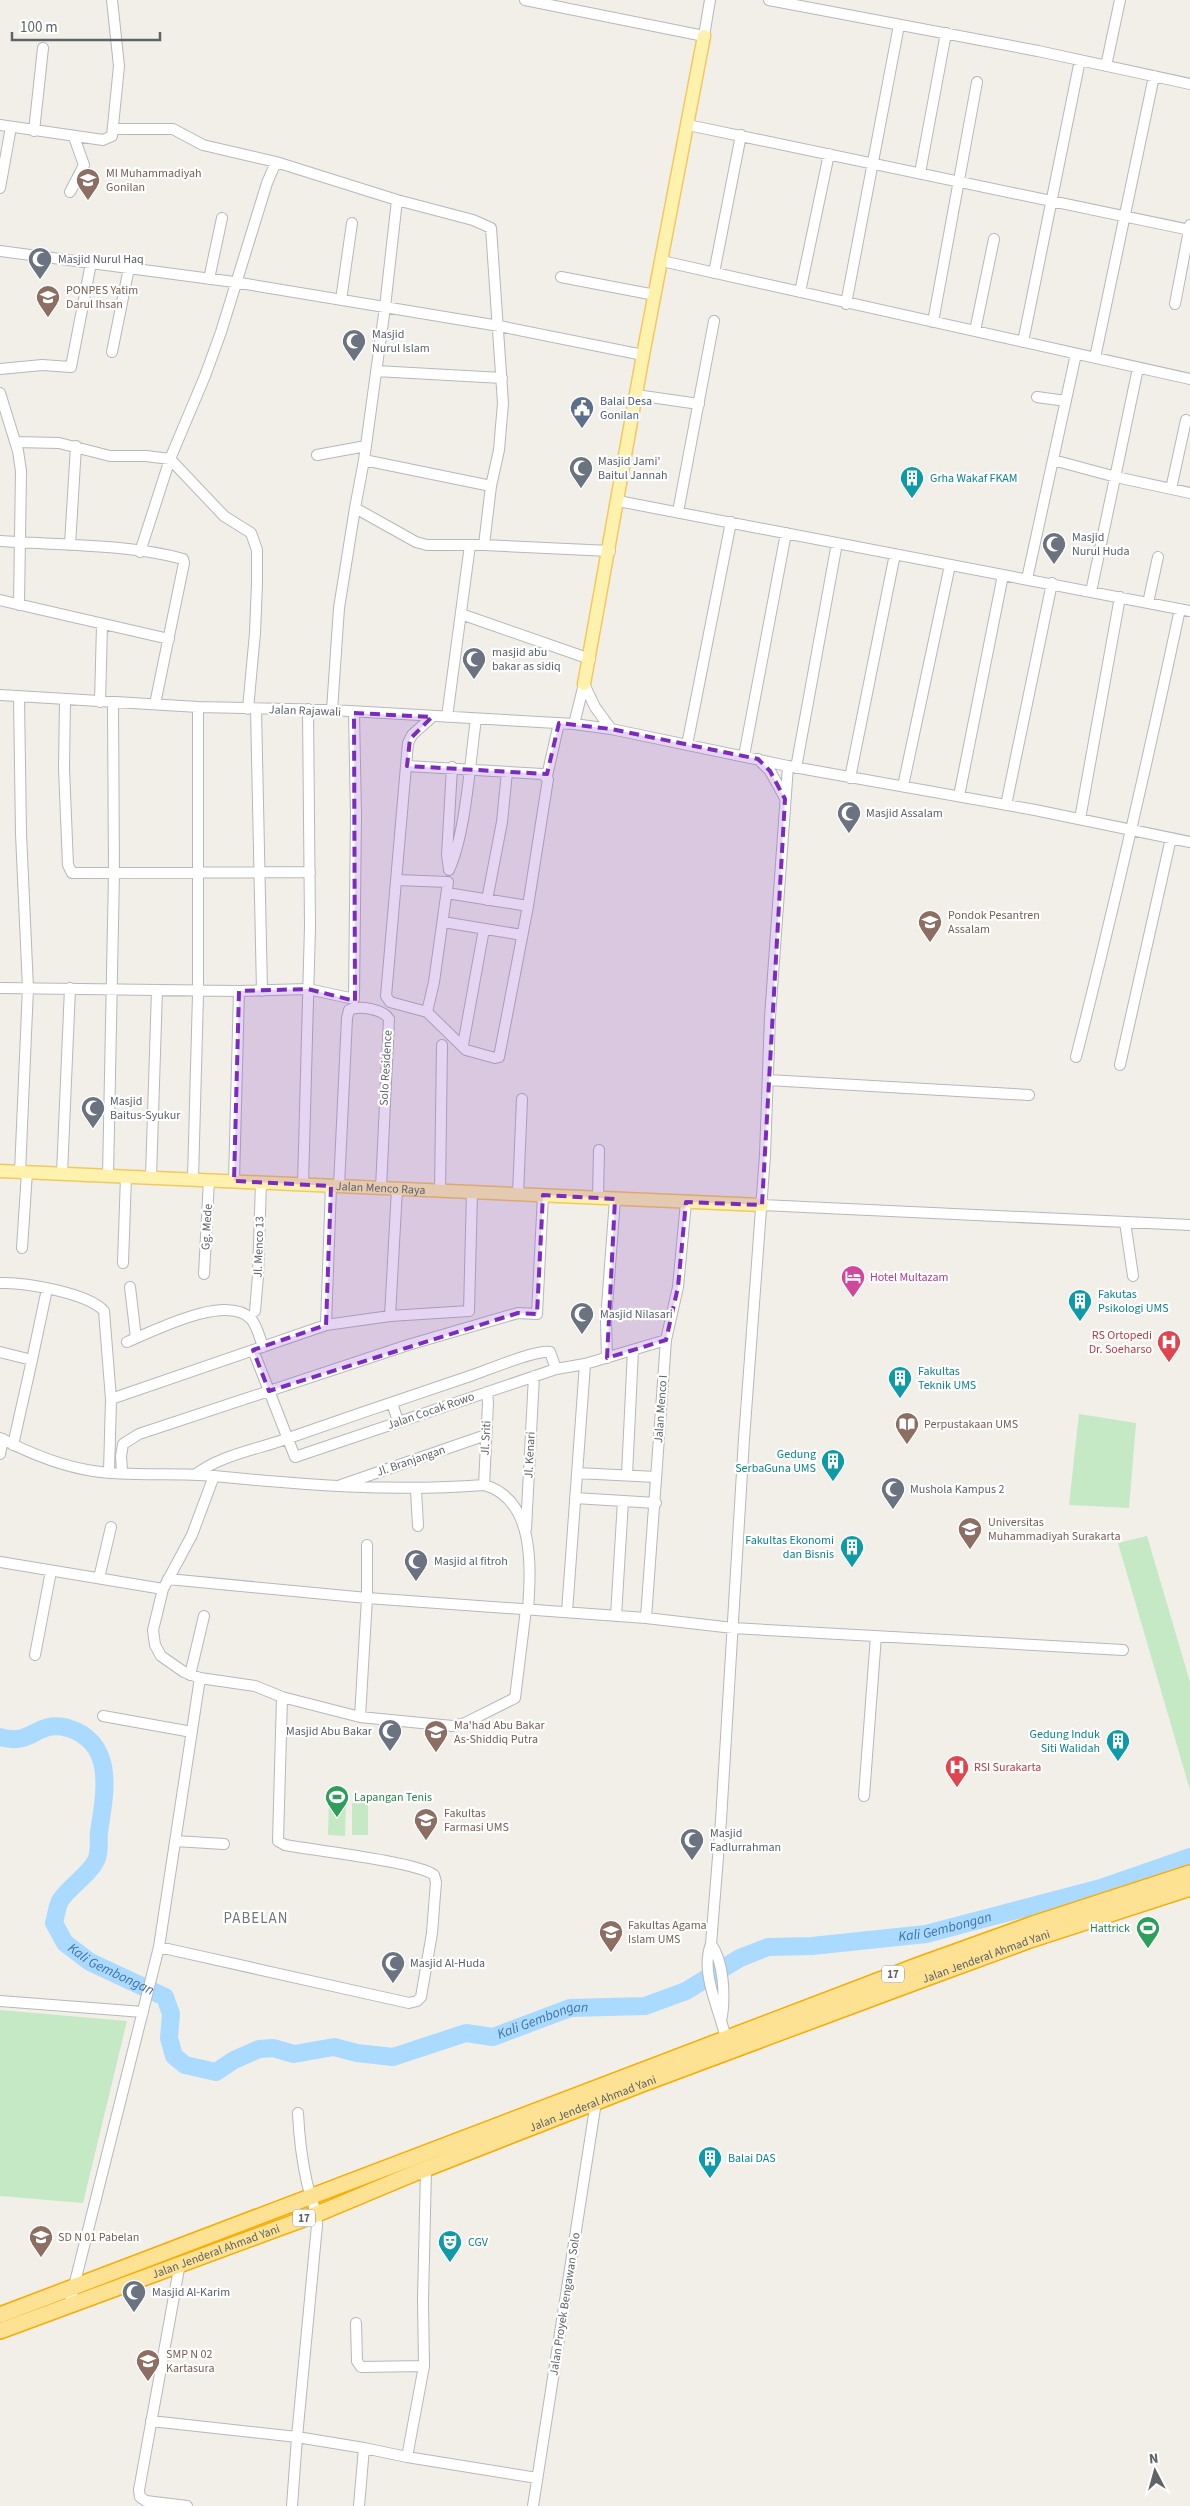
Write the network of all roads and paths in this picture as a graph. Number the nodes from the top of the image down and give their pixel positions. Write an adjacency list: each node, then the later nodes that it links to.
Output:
1 (112, 0): 18 (street)
2 (525, 0): 8 (street)
3 (710, 0): 8 (street)
4 (769, 0): 6 (street)
5 (1120, 0): 11 (street)
6 (899, 24): 7 (street); 24 (street)
7 (946, 33): 10 (street); 25 (street)
8 (704, 36): 15 (main road)
9 (43, 48): 19 (street)
10 (1080, 60): 11 (street); 30 (street)
11 (1106, 66): 12 (street)
12 (1154, 76): 14 (street); 31 (street)
13 (977, 82): 26 (street)
14 (1190, 84)
15 (688, 125): 20 (street); 37 (main road)
16 (0, 126): 17 (street)
17 (11, 127): 19 (street); 27 (street)
18 (117, 129): 21 (street); 23 (street)
19 (34, 131): 21 (street)
20 (741, 135): 22 (street); 40 (street)
21 (74, 137): 28 (street)
22 (829, 154): 24 (street); 44 (street)
23 (276, 162): 29 (street); 43 (street)
24 (873, 163): 25 (street); 47 (street)
25 (920, 173): 26 (street)
26 (957, 181): 30 (street); 51 (street)
27 (0, 188)
28 (70, 192)
29 (397, 200): 49 (street); 52 (street)
30 (1051, 201): 31 (street); 54 (street)
31 (1124, 216): 34 (street); 58 (street)
32 (222, 218): 42 (street)
33 (352, 223): 46 (street)
34 (1190, 228): 48 (street)
35 (994, 239): 53 (street)
36 (0, 251): 38 (street)
37 (662, 261): 40 (street); 45 (main road)
38 (91, 263): 39 (street); 60 (street)
39 (129, 268): 42 (street); 55 (street)
40 (714, 273): 44 (street)
41 (561, 277): 45 (street)
42 (209, 279): 43 (street)
43 (234, 282): 46 (street); 74 (street)
44 (800, 292): 47 (street)
45 (655, 295): 57 (main road)
46 (341, 300): 49 (street)
47 (846, 304): 51 (street)
48 (1175, 304)
49 (385, 307): 52 (street); 61 (street)
50 (714, 321): 68 (street)
51 (933, 322): 53 (street)
52 (499, 326): 57 (street); 62 (street)
53 (974, 331): 54 (street)
54 (1023, 342): 56 (street)
55 (112, 352)
56 (1076, 354): 58 (street); 67 (street)
57 (643, 355): 65 (main road)
58 (1095, 358): 59 (street)
59 (1138, 368): 63 (street); 77 (street)
60 (0, 369)
61 (376, 371): 62 (street); 72 (street)
62 (502, 378): 78 (street)
63 (1190, 379)
64 (0, 393): 70 (street)
65 (636, 395): 68 (street); 81 (main road)
66 (1037, 397): 67 (street)
67 (1066, 401): 76 (street)
68 (699, 404): 83 (street)
69 (1186, 420): 79 (street)
70 (15, 442): 71 (street); 87 (street)
71 (76, 446): 74 (street); 89 (street)
72 (366, 446): 73 (street); 75 (street)
73 (317, 455)
74 (170, 459): 93 (street); 118 (street)
75 (364, 460): 78 (street); 82 (street)
76 (1053, 460): 77 (street); 98 (street)
77 (1116, 477): 79 (street); 100 (street)
78 (491, 486): 91 (street)
79 (1171, 489): 80 (street)
80 (1190, 493)
81 (618, 500): 83 (street); 92 (main road)
82 (355, 508): 90 (street); 120 (street)
83 (678, 512): 84 (street)
84 (731, 522): 85 (street); 128 (street)
85 (786, 533): 88 (street); 129 (street)
86 (0, 541): 87 (street)
87 (22, 543): 89 (street); 104 (street)
88 (837, 543): 94 (street); 133 (street)
89 (70, 545): 93 (street)
90 (470, 545): 91 (street); 106 (street)
91 (484, 545): 92 (street)
92 (610, 551): 109 (main road)
93 (140, 552): 108 (street)
94 (895, 554): 96 (street); 137 (street)
95 (1158, 557): 103 (street)
96 (950, 565): 97 (street); 138 (street)
97 (1003, 575): 98 (street); 139 (street)
98 (1027, 579): 99 (street)
99 (1052, 583): 100 (street); 141 (street)
100 (1091, 592): 101 (street)
101 (1120, 597): 103 (street); 142 (street)
102 (0, 600): 104 (street)
103 (1148, 603): 105 (street)
104 (20, 605): 107 (street)
105 (1185, 610): 143 (street)
106 (461, 614): 109 (street); 123 (street)
107 (102, 625): 108 (street); 114 (street)
108 (169, 639): 116 (street)
109 (590, 659): 110 (main road)
110 (584, 684): 126 (street); 127 (street)
111 (0, 695): 112 (street, Jalan Rajawali)
112 (19, 697): 113 (street, Jalan Rajawali); 159 (street)
113 (65, 699): 114 (street, Jalan Rajawali); 150 (street)
114 (100, 702): 115 (street, Jalan Rajawali)
115 (114, 702): 116 (street, Jalan Rajawali); 150 (street)
116 (155, 704): 117 (street, Jalan Rajawali)
117 (198, 707): 118 (street, Jalan Rajawali); 147 (street)
118 (252, 709): 119 (street, Jalan Rajawali); 148 (street)
119 (308, 710): 120 (street, Jalan Rajawali); 149 (street)
120 (332, 710): 121 (street, Jalan Rajawali)
121 (354, 713): 122 (street, Jalan Rajawali); 162 (street)
122 (432, 717): 123 (street, Jalan Rajawali); 131 (street)
123 (447, 717): 124 (street, Jalan Rajawali)
124 (476, 719): 125 (street, Jalan Rajawali); 134 (street)
125 (559, 723): 126 (street, Jalan Rajawali); 136 (street)
126 (574, 724): 127 (street, Jalan Rajawali)
127 (611, 729): 128 (street, Jalan Rajawali)
128 (687, 745): 129 (street, Jalan Rajawali)
129 (744, 756): 130 (street, Jalan Rajawali)
130 (758, 759): 133 (street, Jalan Rajawali); 140 (street)
131 (407, 766): 132 (street); 151 (street)
132 (452, 767): 134 (street); 146 (street)
133 (792, 767): 137 (street, Jalan Rajawali); 140 (street)
134 (470, 769): 135 (street); 146 (street)
135 (507, 772): 136 (street); 153 (street)
136 (547, 776): 154 (street)
137 (850, 778): 138 (street, Jalan Rajawali)
138 (903, 786): 139 (street, Jalan Rajawali)
139 (960, 796): 141 (street, Jalan Rajawali)
140 (785, 799): 172 (street)
141 (1006, 805): 142 (street, Jalan Rajawali)
142 (1080, 819): 143 (street, Jalan Rajawali)
143 (1133, 830): 144 (street, Jalan Rajawali); 170 (street)
144 (1171, 838): 145 (street, Jalan Rajawali); 171 (street)
145 (1190, 839)
146 (449, 870): 152 (street)
147 (198, 872): 148 (street); 150 (street); 164 (street)
148 (260, 872): 149 (street); 166 (street)
149 (310, 872): 162 (street)
150 (114, 873): 161 (street)
151 (397, 880): 152 (street); 167 (street)
152 (448, 888): 153 (street); 155 (street)
153 (487, 900): 154 (street)
154 (528, 906): 157 (street)
155 (444, 922): 156 (street); 167 (street)
156 (484, 929): 157 (street); 169 (street)
157 (522, 935): 169 (street)
158 (0, 988): 159 (street)
159 (28, 988): 160 (street); 177 (street)
160 (70, 988): 161 (street); 178 (street)
161 (111, 989): 163 (street); 179 (street)
162 (308, 989): 166 (street); 186 (street)
163 (157, 990): 164 (street); 181 (street)
164 (198, 990): 165 (street); 182 (street)
165 (239, 991): 166 (street); 184 (street)
166 (262, 991)
167 (427, 1012): 169 (street)
168 (442, 1044): 190 (street)
169 (463, 1046)
170 (1076, 1057)
171 (1120, 1065)
172 (768, 1080): 173 (street); 197 (street)
173 (1029, 1095)
174 (522, 1099): 192 (street)
175 (599, 1150): 194 (street)
176 (0, 1171): 177 (main road, Jalan Menco Raya)
177 (24, 1172): 178 (main road, Jalan Menco Raya); 200 (street)
178 (62, 1174): 179 (main road, Jalan Menco Raya)
179 (108, 1176): 180 (main road, Jalan Menco Raya)
180 (126, 1176): 181 (main road, Jalan Menco Raya); 201 (street)
181 (150, 1178): 182 (main road, Jalan Menco Raya)
182 (193, 1179): 183 (main road, Jalan Menco Raya)
183 (209, 1180): 184 (main road, Jalan Menco Raya); 202 (street, Gg. Mede)
184 (234, 1181): 185 (main road, Jalan Menco Raya)
185 (261, 1182): 186 (main road, Jalan Menco Raya); 207 (street, Jl. Menco 13)
186 (304, 1184): 187 (main road, Jalan Menco Raya)
187 (335, 1186): 188 (main road, Jalan Menco Raya); 188 (street, Solo Residence); 209 (street)
188 (381, 1188): 189 (main road, Jalan Menco Raya)
189 (397, 1189): 190 (main road, Jalan Menco Raya); 208 (street)
190 (440, 1191): 191 (main road, Jalan Menco Raya)
191 (472, 1192): 192 (main road, Jalan Menco Raya); 208 (street)
192 (518, 1194): 193 (main road, Jalan Menco Raya)
193 (542, 1195): 194 (main road, Jalan Menco Raya); 219 (street)
194 (598, 1198): 195 (main road, Jalan Menco Raya)
195 (615, 1199): 196 (main road, Jalan Menco Raya); 214 (street)
196 (686, 1202): 197 (main road, Jalan Menco Raya); 210 (street, Jalan Menco I)
197 (762, 1205): 198 (street); 257 (street)
198 (1125, 1222): 199 (street); 203 (street)
199 (1190, 1225)
200 (22, 1248)
201 (123, 1263)
202 (204, 1274)
203 (1133, 1276)
204 (0, 1283): 206 (street)
205 (130, 1287): 211 (street)
206 (47, 1289): 215 (street); 221 (street)
207 (255, 1311)
208 (390, 1316): 209 (street)
209 (326, 1325): 211 (street)
210 (666, 1340): 212 (street, Jalan Cocak Rowo); 235 (street, Jalan Menco I)
211 (258, 1348): 219 (street); 221 (street)
212 (633, 1350): 214 (street, Jalan Cocak Rowo); 233 (street)
213 (0, 1352): 215 (street)
214 (607, 1358): 216 (street, Jalan Cocak Rowo)
215 (32, 1360): 227 (street)
216 (585, 1364): 217 (street, Jalan Cocak Rowo); 231 (street)
217 (556, 1369): 218 (street, Jalan Cocak Rowo); 222 (street)
218 (534, 1376): 220 (street, Jalan Cocak Rowo); 244 (street, Jl. Kenari)
219 (269, 1391): 225 (street); 230 (street)
220 (487, 1392): 223 (street, Jalan Cocak Rowo); 224 (street, Jl. Sriti)
221 (110, 1399): 229 (street)
222 (392, 1403): 223 (street); 225 (street)
223 (398, 1421): 225 (street, Jalan Cocak Rowo)
224 (486, 1435): 236 (street, Jl. Sriti); 237 (street, Jl. Branjangan)
225 (288, 1438): 232 (street)
226 (2, 1439): 227 (street); 228 (street)
227 (13, 1445): 229 (street)
228 (0, 1454)
229 (110, 1472): 230 (street)
230 (122, 1472): 232 (street)
231 (577, 1473): 233 (street); 239 (street)
232 (195, 1475): 234 (street)
233 (627, 1475): 235 (street)
234 (214, 1476): 237 (street); 249 (street)
235 (656, 1477): 241 (street, Jalan Menco I)
236 (484, 1485): 238 (street); 244 (street)
237 (335, 1487): 238 (street)
238 (416, 1490): 242 (street)
239 (575, 1498): 240 (street); 253 (street)
240 (623, 1501): 241 (street); 255 (street)
241 (656, 1503): 256 (street, Jalan Menco I)
242 (418, 1526)
243 (111, 1528): 248 (street)
244 (526, 1535): 252 (street)
245 (367, 1545): 251 (street)
246 (0, 1562): 247 (street)
247 (51, 1571): 248 (street); 260 (street)
248 (99, 1578): 250 (street)
249 (168, 1578): 250 (street); 251 (street)
250 (163, 1589): 261 (street)
251 (366, 1598): 252 (street); 265 (street)
252 (527, 1609): 253 (street); 265 (street)
253 (567, 1612): 255 (street)
254 (204, 1616): 261 (street)
255 (616, 1616): 256 (street)
256 (646, 1618): 257 (street)
257 (733, 1628): 258 (street); 275 (street)
258 (876, 1636): 259 (street); 267 (street)
259 (1123, 1650)
260 (36, 1656)
261 (190, 1674): 262 (street)
262 (200, 1678): 263 (street); 266 (street)
263 (282, 1697): 265 (street); 272 (street)
264 (103, 1716): 266 (street)
265 (360, 1716)
266 (192, 1732): 268 (street)
267 (864, 1796)
268 (175, 1841): 269 (street); 272 (street)
269 (224, 1844)
270 (1190, 1873): 275 (highway, Jalan Jenderal Ahmad Yani / 17)
271 (1190, 1888): 275 (highway, Jalan Jenderal Ahmad Yani / 17)
272 (159, 1947): 274 (street)
273 (0, 2001): 274 (street)
274 (142, 2012): 282 (street)
275 (727, 2045): 276 (highway, Jalan Jenderal Ahmad Yani / 17); 278 (highway, Jalan Jenderal Ahmad Yani / 17)
276 (596, 2102): 278 (highway, Jalan Jenderal Ahmad Yani / 17); 292 (street, Jalan Proyek Bengawan Solo)
277 (298, 2113): 279 (street)
278 (417, 2167): 279 (highway, Jalan Jenderal Ahmad Yani / 17); 280 (highway, Jalan Jenderal Ahmad Yani / 17); 287 (street)
279 (310, 2197): 280 (street); 282 (highway, Jalan Jenderal Ahmad Yani / 17)
280 (317, 2214): 281 (highway, Jalan Jenderal Ahmad Yani / 17); 289 (street)
281 (180, 2263): 283 (highway, Jalan Jenderal Ahmad Yani / 17); 288 (street)
282 (74, 2287): 283 (street); 284 (highway, Jalan Jenderal Ahmad Yani / 17)
283 (69, 2306): 286 (highway, Jalan Jenderal Ahmad Yani / 17)
284 (0, 2314)
285 (356, 2323): 287 (street)
286 (0, 2331)
287 (424, 2366): 291 (street)
288 (151, 2421): 289 (street); 293 (street)
289 (296, 2437): 290 (street); 294 (street)
290 (364, 2448): 291 (street); 295 (street)
291 (407, 2457): 292 (street)
292 (537, 2478): 296 (street, Jalan Proyek Bengawan Solo)
293 (187, 2506)
294 (292, 2506)
295 (359, 2506)
296 (533, 2506)

